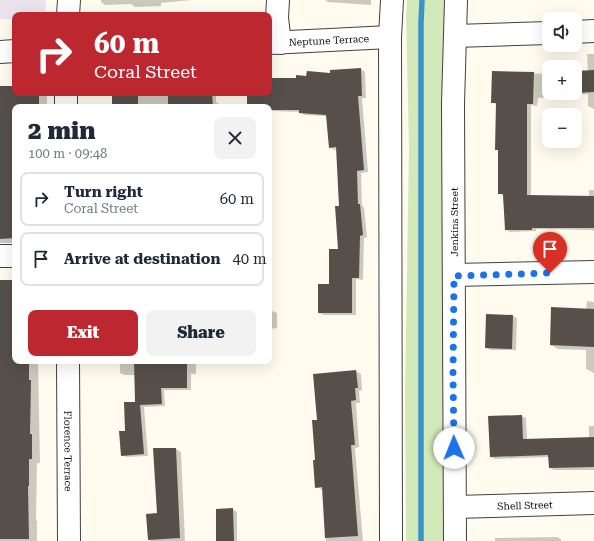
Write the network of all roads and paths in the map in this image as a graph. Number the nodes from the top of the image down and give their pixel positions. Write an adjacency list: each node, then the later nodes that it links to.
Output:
1 (69, 0): 5 (street)
2 (278, 0): 11 (street)
3 (392, 0): 10 (street)
4 (456, 0): 9 (street, Jenkins Street)
5 (68, 12)
6 (594, 31): 8 (street)
7 (542, 32): 9 (street)
8 (582, 32)
9 (455, 36): 17 (street, Jenkins Street)
10 (390, 37): 11 (street, Neptune Terrace); 22 (street)
11 (275, 43)
12 (12, 51): 13 (street)
13 (0, 52)
14 (0, 256): 15 (street)
15 (12, 256)
16 (594, 272): 17 (street)
17 (454, 276): 20 (street, Jenkins Street)
18 (68, 364): 21 (street, Florence Terrace)
19 (594, 503): 20 (street, Shell Street)
20 (455, 507): 23 (street, Jenkins Street)
21 (69, 541)
22 (391, 541)
23 (455, 541)

